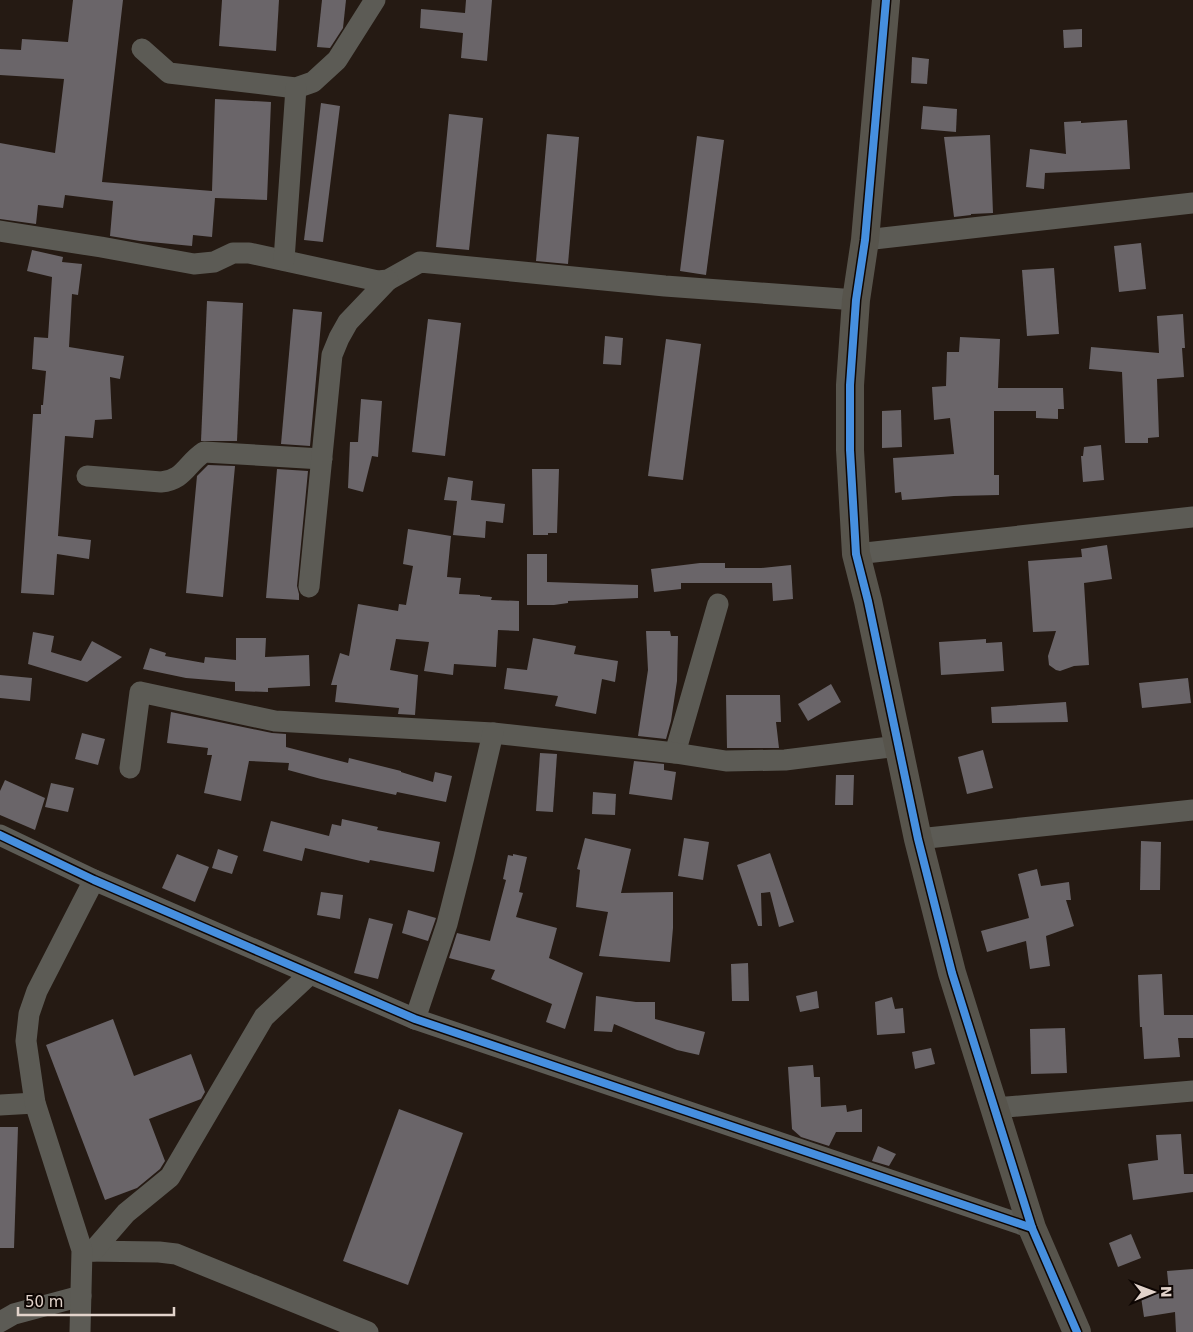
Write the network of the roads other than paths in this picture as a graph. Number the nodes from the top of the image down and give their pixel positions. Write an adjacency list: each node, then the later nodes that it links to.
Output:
1 (374, 0): 4 (street)
2 (886, 0): 7 (street)
3 (142, 49): 4 (street)
4 (296, 88): 8 (street)
5 (1193, 203): 7 (street)
6 (0, 231): 8 (street)
7 (865, 240): 10 (street)
8 (284, 260): 9 (street)
9 (388, 280): 10 (street); 11 (street)
10 (856, 300): 14 (street)
11 (322, 459): 12 (street); 15 (street)
12 (87, 476)
13 (1193, 517): 14 (street)
14 (856, 554): 18 (street)
15 (309, 587)
16 (718, 604): 19 (street)
17 (493, 733): 19 (street); 20 (street); 26 (street)
18 (898, 746): 19 (street); 23 (street)
19 (675, 753)
20 (130, 768)
21 (1193, 810): 23 (street)
22 (0, 835): 24 (street)
23 (918, 839): 30 (street)
24 (94, 880): 25 (street); 28 (street)
25 (310, 974): 26 (street); 32 (street)
26 (415, 1019): 31 (street)
27 (1193, 1091): 30 (street)
28 (35, 1103): 29 (street); 32 (street)
29 (0, 1105)
30 (994, 1108): 31 (street)
31 (1032, 1228): 37 (street)
32 (88, 1251): 33 (street); 36 (street)
33 (81, 1296): 34 (street); 35 (street)
34 (0, 1322)
35 (80, 1332)
36 (368, 1332)
37 (1077, 1332)

